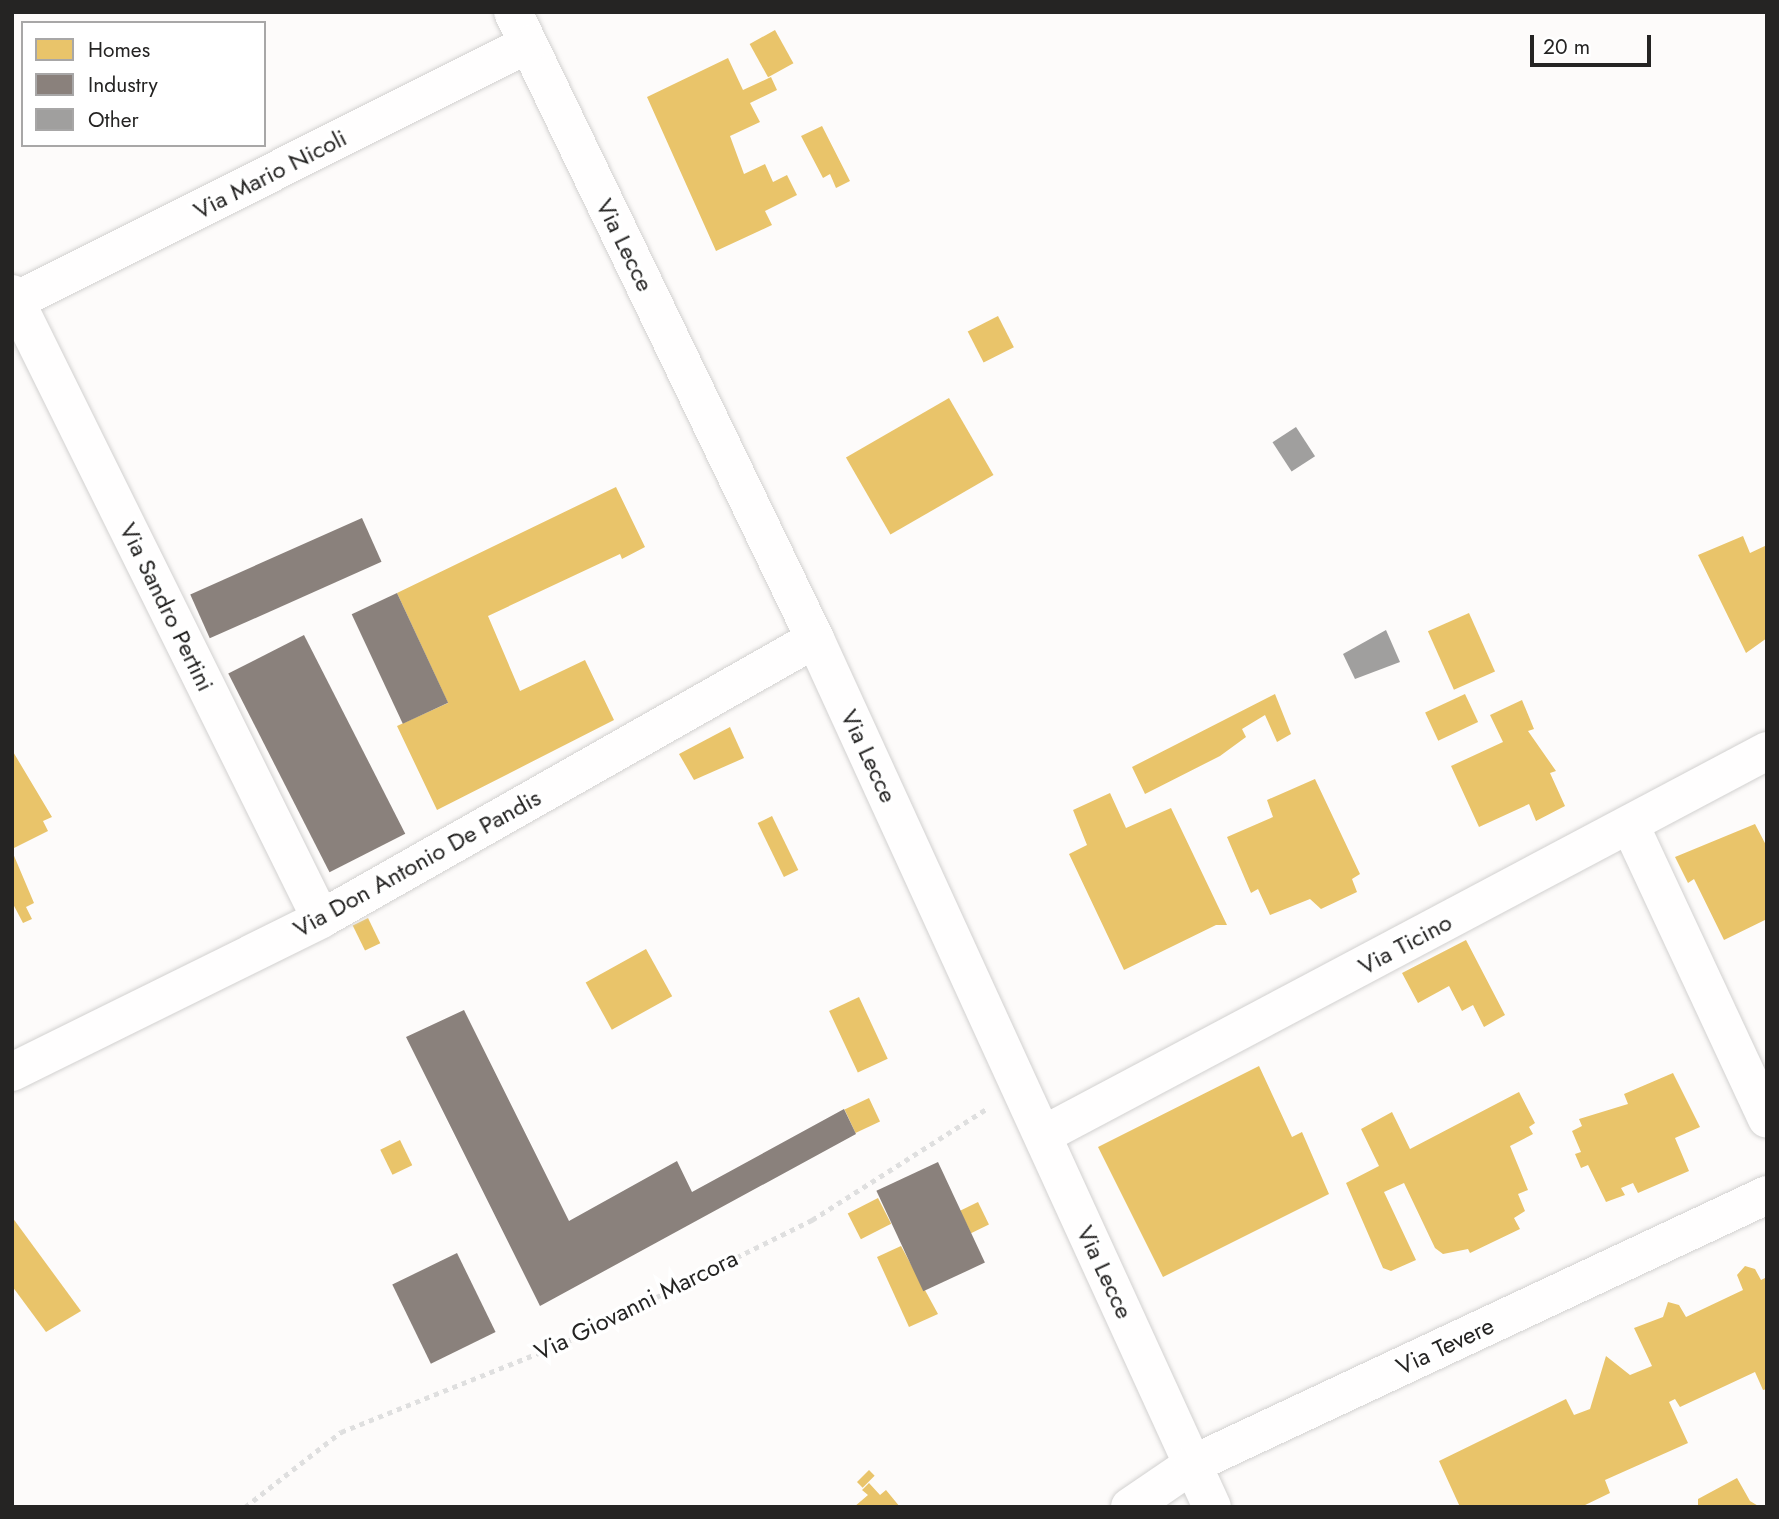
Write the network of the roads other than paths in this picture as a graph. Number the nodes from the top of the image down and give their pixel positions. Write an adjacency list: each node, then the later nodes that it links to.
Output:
1 (520, 28): 2 (street, Via Mario Nicoli); 3 (street, Via Lecce)
2 (13, 299): 6 (street, Via Sandro Pertini)
3 (815, 639): 6 (street, Via Don Antonio De Pandis); 9 (street, Via Lecce)
4 (1767, 751): 5 (street, Via Ticino)
5 (1630, 825): 8 (street); 9 (street, Via Ticino)
6 (321, 919): 7 (street, Via Don Antonio De Pandis)
7 (12, 1072)
8 (1767, 1119)
9 (1043, 1135): 11 (street, Via Lecce)
10 (1767, 1195): 11 (street, Via Tevere)
11 (1193, 1464): 12 (street, Via Tevere); 13 (street, Via Lecce)
12 (1130, 1507)
13 (1212, 1507)

